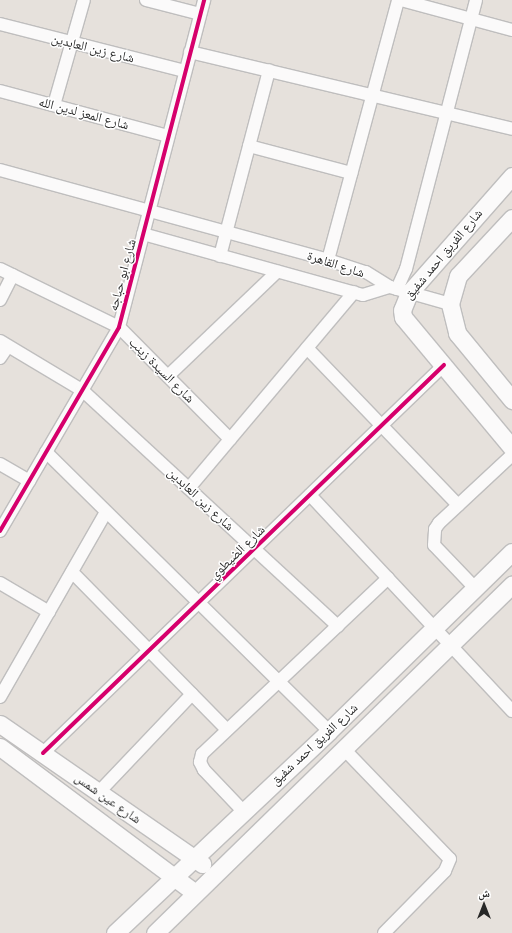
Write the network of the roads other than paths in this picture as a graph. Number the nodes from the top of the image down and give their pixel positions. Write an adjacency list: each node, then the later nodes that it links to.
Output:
1 (84, 0): 10 (street)
2 (146, 0): 6 (street)
3 (204, 0): 6 (street, شارع ابو حباجه)
4 (399, 0): 7 (street); 15 (street)
5 (476, 0): 7 (street)
6 (200, 14): 11 (street, شارع ابو حباجه)
7 (471, 19): 9 (street); 17 (street)
8 (0, 24): 10 (street, شارع زين العابدين)
9 (512, 30)
10 (72, 42): 13 (street, شارع زين العابدين); 16 (street)
11 (190, 52): 12 (street); 13 (street, شارع ابو حباجه)
12 (268, 70): 15 (street); 20 (street)
13 (185, 71): 19 (street, شارع ابو حباجه)
14 (0, 91): 16 (street, شارع المعز لدين الله)
15 (372, 95): 17 (street); 22 (street)
16 (54, 105): 19 (street, شارع المعز لدين الله)
17 (446, 113): 18 (street); 33 (street)
18 (512, 129)
19 (168, 136): 24 (street, شارع ابو حباجه)
20 (249, 146): 22 (street); 26 (street)
21 (0, 170): 24 (street, شارع القاهرة)
22 (351, 173): 29 (street)
23 (512, 176): 33 (street, شارع الفريق احمد شفيق)
24 (149, 211): 26 (street, شارع القاهرة); 27 (street, شارع ابو حباجه)
25 (512, 218): 36 (street, شارع الفريق احمد شفيق)
26 (226, 232): 28 (street); 29 (street, شارع القاهرة)
27 (143, 234): 28 (street, شارع القاهرة); 37 (street, شارع ابو حباجه)
28 (220, 256): 31 (street, شارع القاهرة)
29 (328, 260): 33 (street, شارع القاهرة)
30 (0, 269): 32 (street, شارع السيدة زينب)
31 (277, 272): 34 (street, شارع القاهرة); 42 (street)
32 (13, 275): 35 (street); 37 (street, شارع السيدة زينب)
33 (398, 290): 34 (street, شارع القاهرة); 36 (street); 41 (street, شارع الفريق احمد شفيق)
34 (354, 292): 39 (street)
35 (0, 300)
36 (450, 304): 44 (street, شارع الفريق احمد شفيق)
37 (119, 327): 42 (street, شارع السيدة زينب); 43 (street, شارع ابو حباجه)
38 (4, 343): 40 (street); 43 (street, شارع زين العابدين)
39 (307, 348): 45 (street); 46 (street)
40 (0, 358)
41 (444, 365): 45 (street, شارع الضيطوي); 47 (street, شارع الفريق احمد شفيق)
42 (168, 376): 46 (street, شارع السيدة زينب)
43 (82, 390): 48 (street, شارع ابو حباجه); 52 (street, شارع زين العابدين)
44 (512, 400)
45 (382, 425): 53 (street, شارع الضيطوي); 54 (street)
46 (230, 439): 52 (street)
47 (512, 448)
48 (46, 452): 51 (street, شارع ابو حباجه); 55 (street)
49 (512, 455): 54 (street)
50 (0, 464): 51 (street)
51 (29, 481): 56 (street, شارع ابو حباجه)
52 (189, 488): 57 (street, شارع زين العابدين)
53 (310, 495): 57 (street, شارع الضيطوي); 60 (street)
54 (458, 504): 63 (street)
55 (106, 512): 59 (street); 64 (street)
56 (0, 531)
57 (254, 548): 64 (street, شارع الضيطوي); 66 (street, شارع زين العابدين)
58 (512, 552): 63 (street, شارع الفريق احمد شفيق)
59 (72, 572): 65 (street); 69 (street)
60 (388, 578): 66 (street); 67 (street)
61 (0, 583): 65 (street)
62 (512, 586): 68 (street, شارع الفريق احمد شفيق)
63 (476, 588): 67 (street, شارع الفريق احمد شفيق)
64 (199, 602): 69 (street, شارع الضيطوي); 70 (street)
65 (49, 612): 72 (street)
66 (338, 626): 70 (street)
67 (436, 628): 68 (street); 76 (street, شارع الفريق احمد شفيق)
68 (450, 643): 73 (street); 78 (street, شارع الفريق احمد شفيق)
69 (149, 650): 71 (street); 79 (street, شارع الضيطوي)
70 (278, 682): 75 (street); 76 (street)
71 (192, 694): 75 (street); 80 (street)
72 (0, 697)
73 (512, 711)
74 (0, 724): 79 (street, شارع عين شمس)
75 (227, 730): 81 (street)
76 (329, 732): 81 (street, شارع الفريق احمد شفيق)
77 (0, 747): 84 (street, شارع عين شمس)
78 (343, 748): 83 (street, شارع الفريق احمد شفيق); 88 (street)
79 (43, 753): 80 (street, شارع عين شمس)
80 (99, 792): 82 (street, شارع عين شمس)
81 (243, 811): 82 (street, شارع الفريق احمد شفيق)
82 (194, 859): 83 (street, شارع عين شمس); 84 (street, شارع الفريق احمد شفيق)
83 (214, 874): 85 (street, شارع الفريق احمد شفيق)
84 (175, 877): 85 (street, شارع عين شمس); 86 (street, شارع الفريق احمد شفيق)
85 (195, 893): 87 (street, شارع الفريق احمد شفيق)
86 (115, 933)
87 (155, 933)
88 (384, 933)

